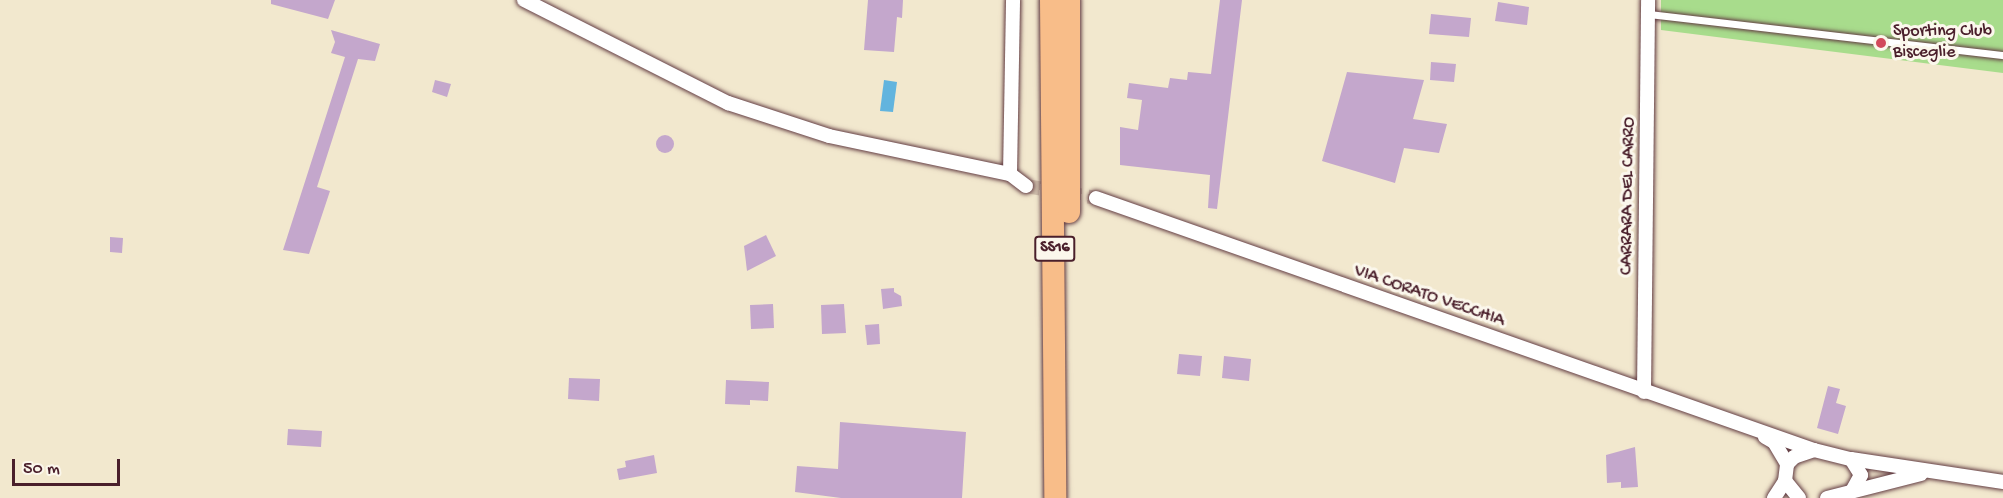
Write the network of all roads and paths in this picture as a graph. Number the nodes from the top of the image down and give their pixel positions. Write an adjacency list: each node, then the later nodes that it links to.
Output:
1 (524, 0): 7 (street)
2 (1013, 0): 7 (street)
3 (1051, 0): 19 (highway, SS16)
4 (1069, 0): 20 (highway, SS16)
5 (1648, 7): 6 (lane); 10 (street, CARRARA DEL CARRO)
6 (2003, 55)
7 (1010, 174): 8 (street)
8 (1026, 186)
9 (1096, 198): 10 (street, VIA CORATO VECCHIA)
10 (1644, 392): 11 (street, VIA CORATO VECCHIA)
11 (1750, 428): 12 (street, VIA CORATO VECCHIA); 14 (street, VIA CORATO VECCHIA)
12 (1814, 450): 13 (street, VIA CORATO VECCHIA); 14 (street)
13 (1851, 459): 15 (street, VIA CORATO VECCHIA); 18 (street)
14 (1787, 464): 16 (street)
15 (1925, 473): 17 (street, VIA CORATO VECCHIA); 18 (street, VIA CORATO VECCHIA)
16 (1785, 481): 21 (street); 22 (street)
17 (2003, 482)
18 (1852, 491): 23 (street, VIA CORATO VECCHIA)
19 (1055, 498)
20 (1069, 498)
21 (1774, 498)
22 (1799, 498)
23 (1827, 498)

